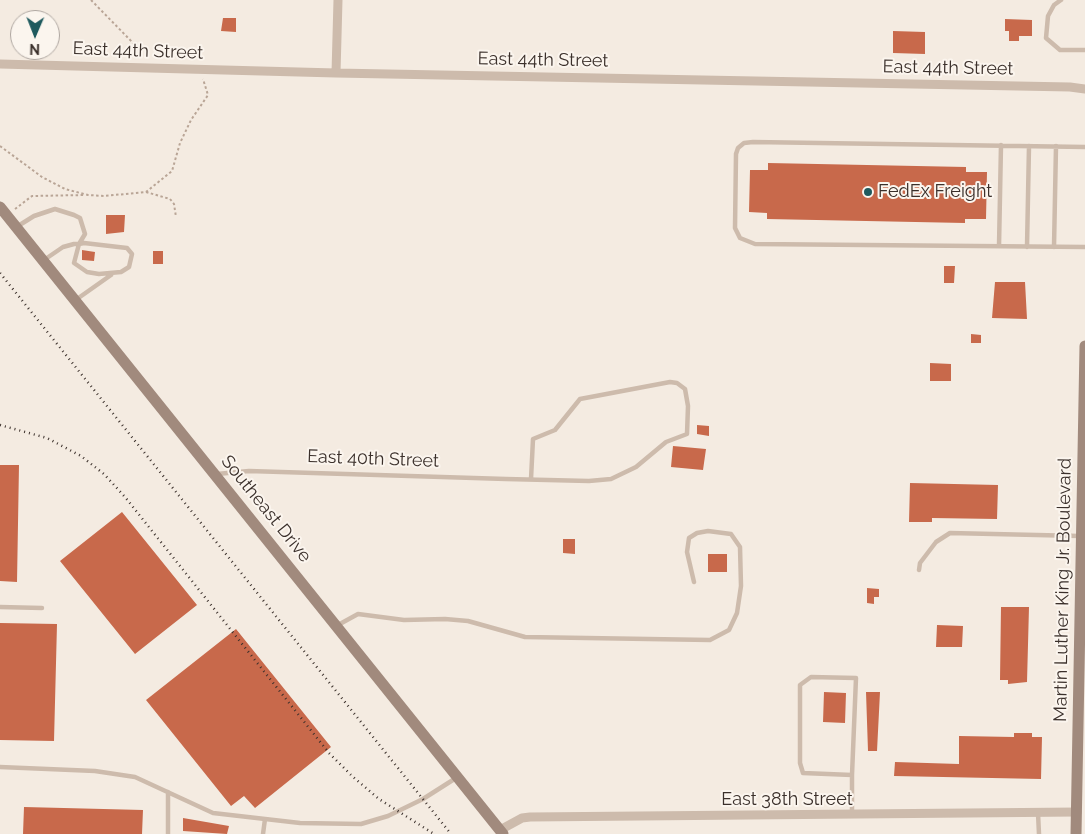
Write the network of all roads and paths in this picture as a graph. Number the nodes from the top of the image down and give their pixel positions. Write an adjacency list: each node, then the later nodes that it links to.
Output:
1 (91, 0): 4 (path)
2 (338, 0): 8 (street)
3 (1061, 0): 5 (lane)
4 (137, 46)
5 (1085, 50)
6 (0, 64): 7 (street, East 44th Street)
7 (200, 69): 8 (street, East 44th Street); 15 (path)
8 (336, 73): 9 (street, East 44th Street)
9 (1085, 89)
10 (1001, 145): 12 (lane); 21 (lane); 21 (lane)
11 (0, 146): 16 (path)
12 (1029, 146): 13 (lane); 22 (lane)
13 (1056, 146): 14 (lane); 23 (lane)
14 (1085, 147)
15 (146, 192): 16 (path); 18 (path)
16 (88, 195): 17 (path)
17 (4, 212): 19 (main road, Southeast Drive)
18 (176, 217)
19 (16, 227): 20 (lane); 25 (main road, Southeast Drive)
20 (79, 244): 25 (lane); 26 (lane); 26 (lane)
21 (999, 246): 22 (lane)
22 (1027, 246): 23 (lane)
23 (1054, 247): 24 (lane)
24 (1085, 247)
25 (43, 261): 27 (main road, Southeast Drive)
26 (112, 274): 27 (lane)
27 (75, 300): 30 (main road, Southeast Drive)
28 (1085, 346): 29 (main road, Martin Luther King Jr. Boulevard)
29 (1085, 372): 32 (main road, Martin Luther King Jr. Boulevard)
30 (215, 474): 31 (lane, East 40th Street); 38 (main road, Southeast Drive)
31 (530, 479): 31 (lane, East 40th Street)
32 (1082, 536): 33 (lane); 35 (main road, Martin Luther King Jr. Boulevard)
33 (919, 570)
34 (694, 582): 38 (lane)
35 (1083, 586): 39 (main road, Martin Luther King Jr. Boulevard)
36 (0, 607): 37 (lane)
37 (42, 608)
38 (337, 626): 42 (main road, Southeast Drive)
39 (1082, 651): 44 (main road, Martin Luther King Jr. Boulevard)
40 (0, 767): 43 (lane)
41 (852, 774): 41 (lane); 46 (lane)
42 (458, 777): 47 (lane); 48 (main road, Southeast Drive)
43 (168, 792): 47 (lane); 49 (lane)
44 (1077, 812): 45 (street, East 38th Street); 52 (main road, Martin Luther King Jr. Boulevard)
45 (1038, 813): 46 (street, East 38th Street); 51 (lane)
46 (852, 815): 48 (street, East 38th Street)
47 (265, 819): 50 (lane)
48 (502, 832)
49 (168, 834)
50 (263, 834)
51 (1039, 834)
52 (1076, 834)

